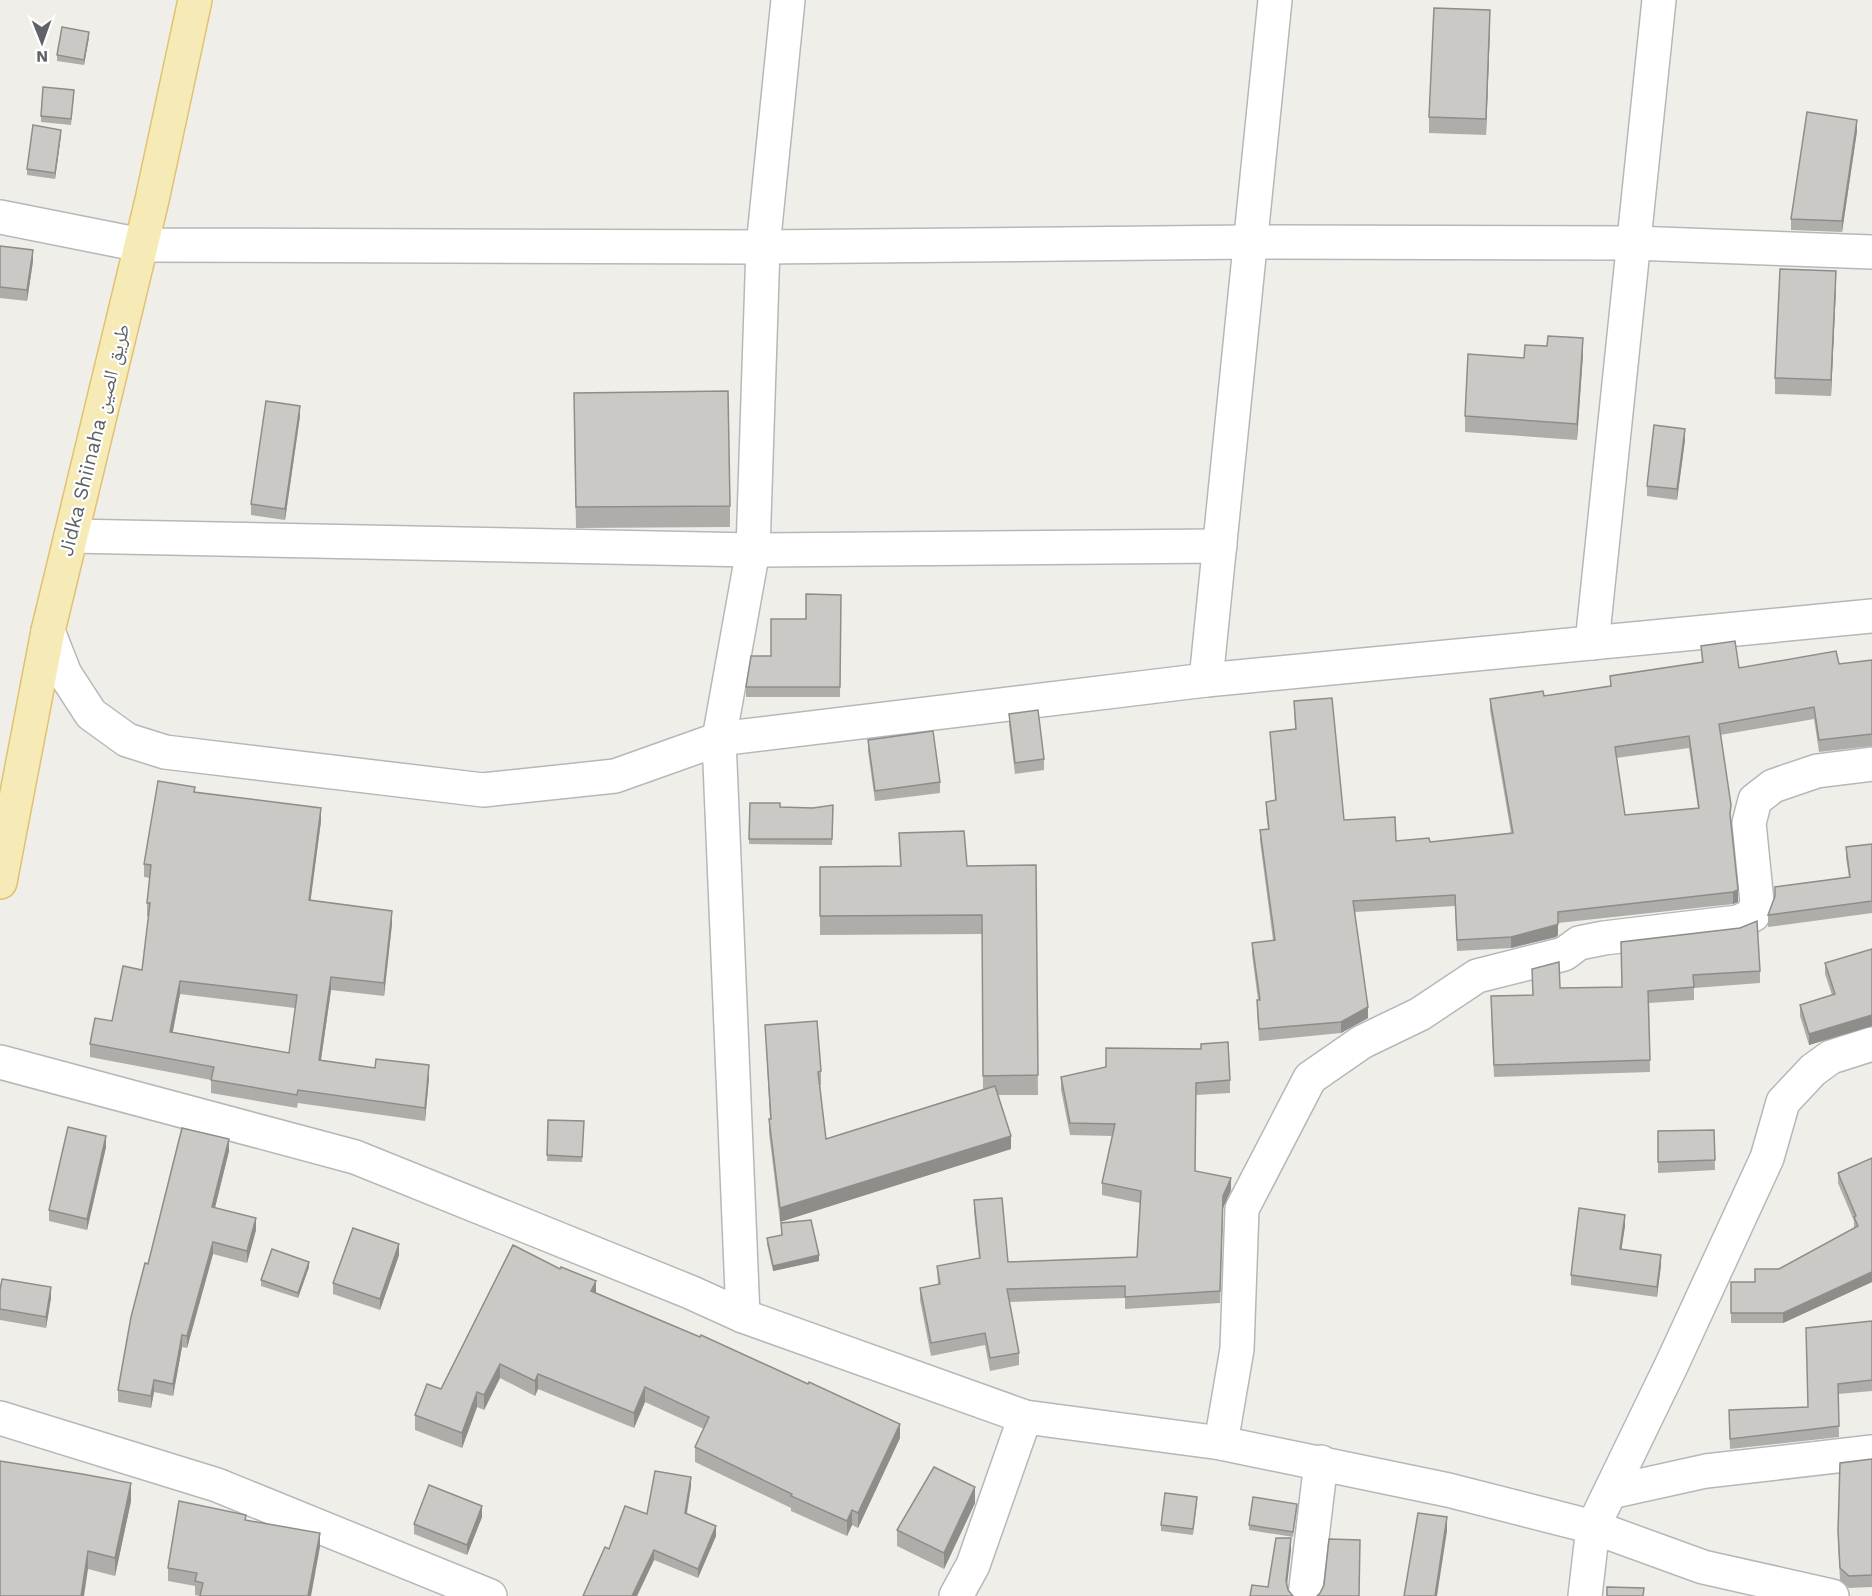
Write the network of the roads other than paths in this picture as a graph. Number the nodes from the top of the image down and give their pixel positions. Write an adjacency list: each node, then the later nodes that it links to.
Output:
1 (195, 0): 8 (main road, Jidka Shiinaha طريق الصين)
2 (788, 0): 9 (street)
3 (1275, 0): 6 (street)
4 (1659, 0): 7 (street)
5 (0, 217): 8 (street)
6 (1250, 242): 7 (street); 9 (street); 12 (street)
7 (1633, 243): 10 (street); 16 (street)
8 (141, 245): 9 (street); 11 (main road, Jidka Shiinaha طريق الصين)
9 (763, 247): 13 (street)
10 (1872, 252)
11 (70, 536): 13 (street); 15 (main road, Jidka Shiinaha طريق الصين)
12 (1220, 546): 13 (street); 17 (street)
13 (753, 550): 18 (street)
14 (1872, 616): 16 (street)
15 (48, 631): 18 (street); 20 (main road, Jidka Shiinaha طريق الصين)
16 (1592, 643): 17 (street)
17 (1206, 680): 18 (street)
18 (719, 739): 23 (street)
19 (1872, 764): 26 (street)
20 (0, 882)
21 (1872, 1044): 29 (street)
22 (0, 1062): 23 (street)
23 (742, 1316): 24 (street)
24 (1025, 1417): 26 (street); 34 (street)
25 (0, 1418): 32 (street)
26 (1221, 1443): 28 (street)
27 (1872, 1452): 29 (street)
28 (1321, 1462): 30 (street); 35 (street)
29 (1611, 1492): 30 (street)
30 (1593, 1527): 31 (street); 36 (street)
31 (1705, 1582): 37 (street)
32 (436, 1585): 33 (street)
33 (490, 1596)
34 (956, 1596)
35 (1305, 1596)
36 (1585, 1596)
37 (1832, 1596)

